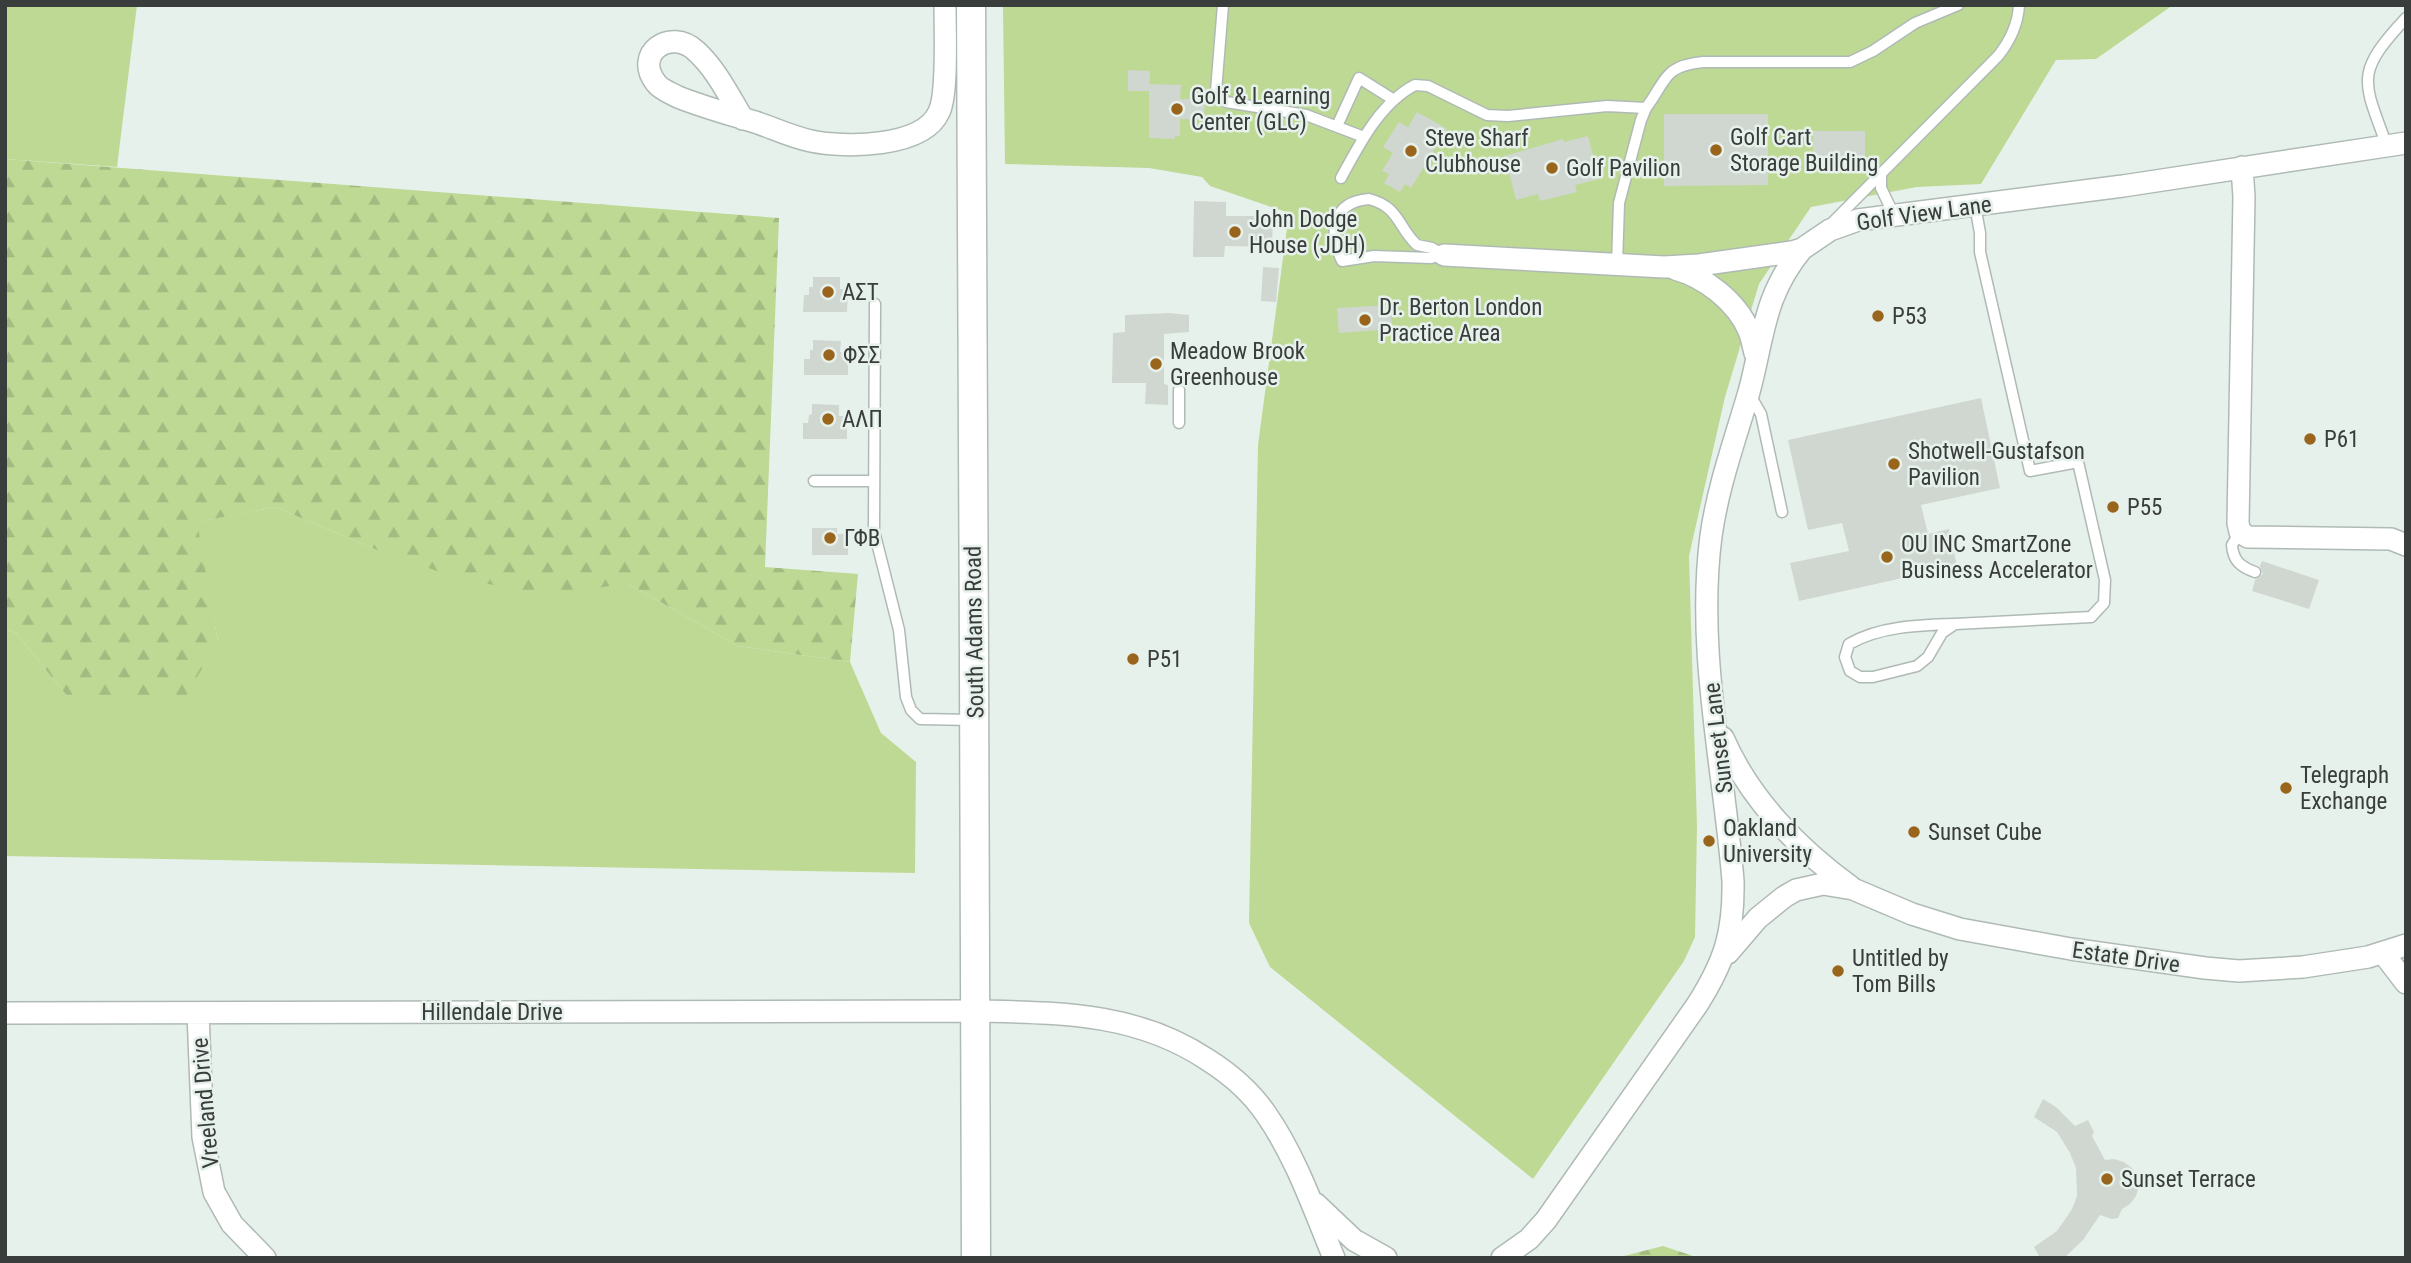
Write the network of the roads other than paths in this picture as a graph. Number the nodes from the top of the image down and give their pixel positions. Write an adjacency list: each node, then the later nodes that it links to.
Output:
1 (945, 5): 9 (street)
2 (971, 5): 35 (main road, South Adams Road)
3 (1223, 5): 10 (lane)
4 (1958, 5): 8 (lane)
5 (2019, 5): 14 (lane)
6 (2406, 18): 12 (lane)
7 (1394, 100): 8 (lane); 10 (lane); 11 (lane)
8 (1646, 108): 20 (lane)
9 (743, 119)
10 (1338, 126): 11 (lane)
11 (1364, 136): 15 (lane)
12 (2396, 145): 13 (street, Golf View Lane)
13 (2242, 167): 16 (street, Golf View Lane); 30 (street)
14 (1881, 173): 17 (lane); 18 (lane)
15 (1341, 178)
16 (1975, 205): 17 (street, Golf View Lane); 33 (lane)
17 (1894, 215): 18 (street, Golf View Lane)
18 (1809, 244): 21 (street, Golf View Lane); 23 (street, Sunset Lane)
19 (1444, 255): 19 (lane); 20 (street, Golf View Lane)
20 (1618, 265): 21 (street, Golf View Lane)
21 (1664, 267): 23 (street)
22 (875, 304): 28 (lane)
23 (1756, 358): 25 (street, Sunset Lane)
24 (1179, 390): 26 (lane)
25 (1749, 392): 29 (lane); 34 (street, Sunset Lane)
26 (1179, 423)
27 (814, 481): 28 (lane)
28 (873, 481): 35 (lane)
29 (1782, 512)
30 (2240, 532): 31 (street); 32 (lane)
31 (2406, 545)
32 (2255, 572)
33 (1955, 624): 33 (lane)
34 (1714, 710): 36 (street, Estate Drive); 39 (street, Sunset Lane)
35 (975, 720): 41 (main road, South Adams Road)
36 (1853, 889): 38 (street, Estate Drive); 39 (street, Estate Drive)
37 (2406, 945): 38 (street, Estate Drive)
38 (2383, 953): 40 (street)
39 (1721, 964): 49 (street, Sunset Lane)
40 (2406, 983)
41 (978, 1011): 43 (street, Hillendale Drive); 44 (street, Hillendale Drive); 46 (main road, South Adams Road)
42 (5, 1013): 43 (street, Hillendale Drive)
43 (198, 1013): 45 (street, Vreeland Drive)
44 (1305, 1188): 47 (street); 48 (street)
45 (265, 1258)
46 (976, 1258)
47 (1334, 1258)
48 (1386, 1258)
49 (1502, 1258)

